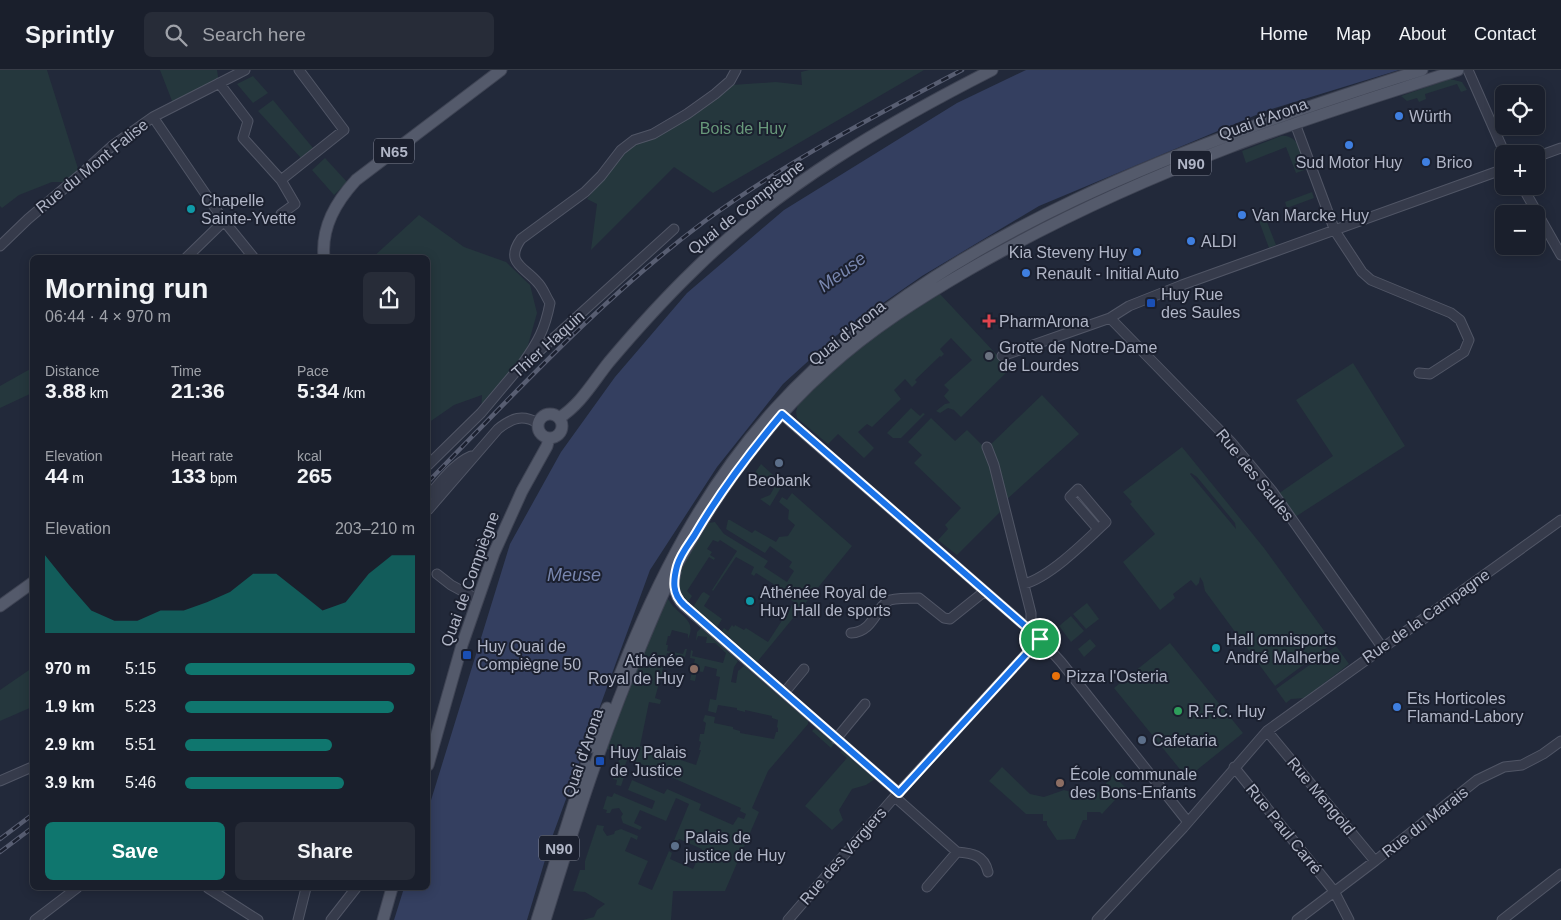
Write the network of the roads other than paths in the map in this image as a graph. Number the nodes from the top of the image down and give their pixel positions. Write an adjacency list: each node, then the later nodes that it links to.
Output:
1 (245, 70): 9 (street, Rue du Mont Falise)
2 (299, 70): 16 (street)
3 (501, 70): 25 (main road, N65)
4 (736, 70): 29 (street)
5 (992, 70): 32 (main road, Quai de Compiègne)
6 (1422, 70): 11 (main road, Quai d'Arona / N90)
7 (1458, 70): 11 (main road, Quai d'Arona / N90)
8 (1468, 70): 12 (street)
9 (220, 83): 10 (street, Rue du Mont Falise); 16 (street)
10 (153, 117): 19 (street); 22 (street, Rue du Mont Falise)
11 (1293, 119): 21 (street); 31 (main road, Quai d'Arona / N90)
12 (1501, 145)
13 (1561, 148): 14 (street)
14 (1545, 154)
15 (1495, 172): 21 (street)
16 (281, 180): 18 (street)
17 (1527, 195): 26 (street)
18 (281, 214)
19 (224, 221): 23 (street); 24 (street)
20 (674, 229): 29 (street, Thier Haquin)
21 (1335, 231): 27 (street); 30 (street)
22 (0, 246)
23 (189, 255)
24 (252, 255)
25 (324, 255)
26 (1561, 255)
27 (1110, 318): 28 (street); 52 (street, Rue des Saules)
28 (1002, 356)
29 (523, 364): 37 (street, Thier Haquin)
30 (1418, 373)
31 (779, 411): 42 (main road, Quai d'Arona / N90); 46 (street); 81 (main road, Quai d'Arona / N90)
32 (559, 418): 33 (main road); 34 (main road)
33 (538, 423): 34 (main road); 36 (street)
34 (549, 438): 47 (main road, Quai de Compiègne)
35 (986, 447): 45 (street)
36 (476, 454): 38 (street); 39 (street)
37 (430, 463)
38 (430, 494)
39 (430, 508)
40 (1561, 520): 52 (street, Rue de la Campagne)
41 (1098, 529): 45 (street)
42 (677, 565): 54 (street); 82 (main road, Quai d'Arona / N90)
43 (437, 574): 47 (street)
44 (30, 584): 48 (main road)
45 (1024, 584): 49 (street)
46 (985, 591): 49 (street); 50 (street)
47 (477, 599): 59 (main road, Quai de Compiègne)
48 (0, 606)
49 (1028, 628): 51 (street)
50 (851, 633)
51 (1040, 639): 63 (street, Rue des Vergiers); 64 (street)
52 (1382, 647): 56 (street, Rue de la Campagne)
53 (804, 669): 54 (street)
54 (784, 693): 57 (street)
55 (866, 704): 57 (street)
56 (1267, 731): 60 (street, Rue de la Campagne); 66 (street, Rue Mengold)
57 (836, 739): 63 (street)
58 (1561, 741): 66 (street, Rue du Marais)
59 (430, 758)
60 (1234, 767): 64 (street, Rue de la Campagne); 75 (street, Rue Paul Carré)
61 (30, 768): 62 (street)
62 (0, 781)
63 (897, 795): 65 (street); 83 (street, Rue des Vergiers)
64 (1188, 822): 84 (street, Rue de la Campagne)
65 (957, 852): 67 (street); 69 (street)
66 (1375, 861): 75 (street, Rue du Marais)
67 (988, 872)
68 (1561, 874): 87 (street)
69 (927, 887)
70 (74, 890): 76 (street)
71 (211, 890): 77 (street)
72 (306, 890): 78 (street)
73 (354, 890): 79 (street)
74 (391, 890): 80 (main road)
75 (1334, 891): 85 (street, Rue du Marais); 86 (street, Rue Paul Carré)
76 (35, 920)
77 (258, 920)
78 (298, 920)
79 (330, 920)
80 (383, 920)
81 (537, 920)
82 (545, 920)
83 (788, 920)
84 (1097, 920)
85 (1297, 920)
86 (1349, 920)
87 (1502, 920)

